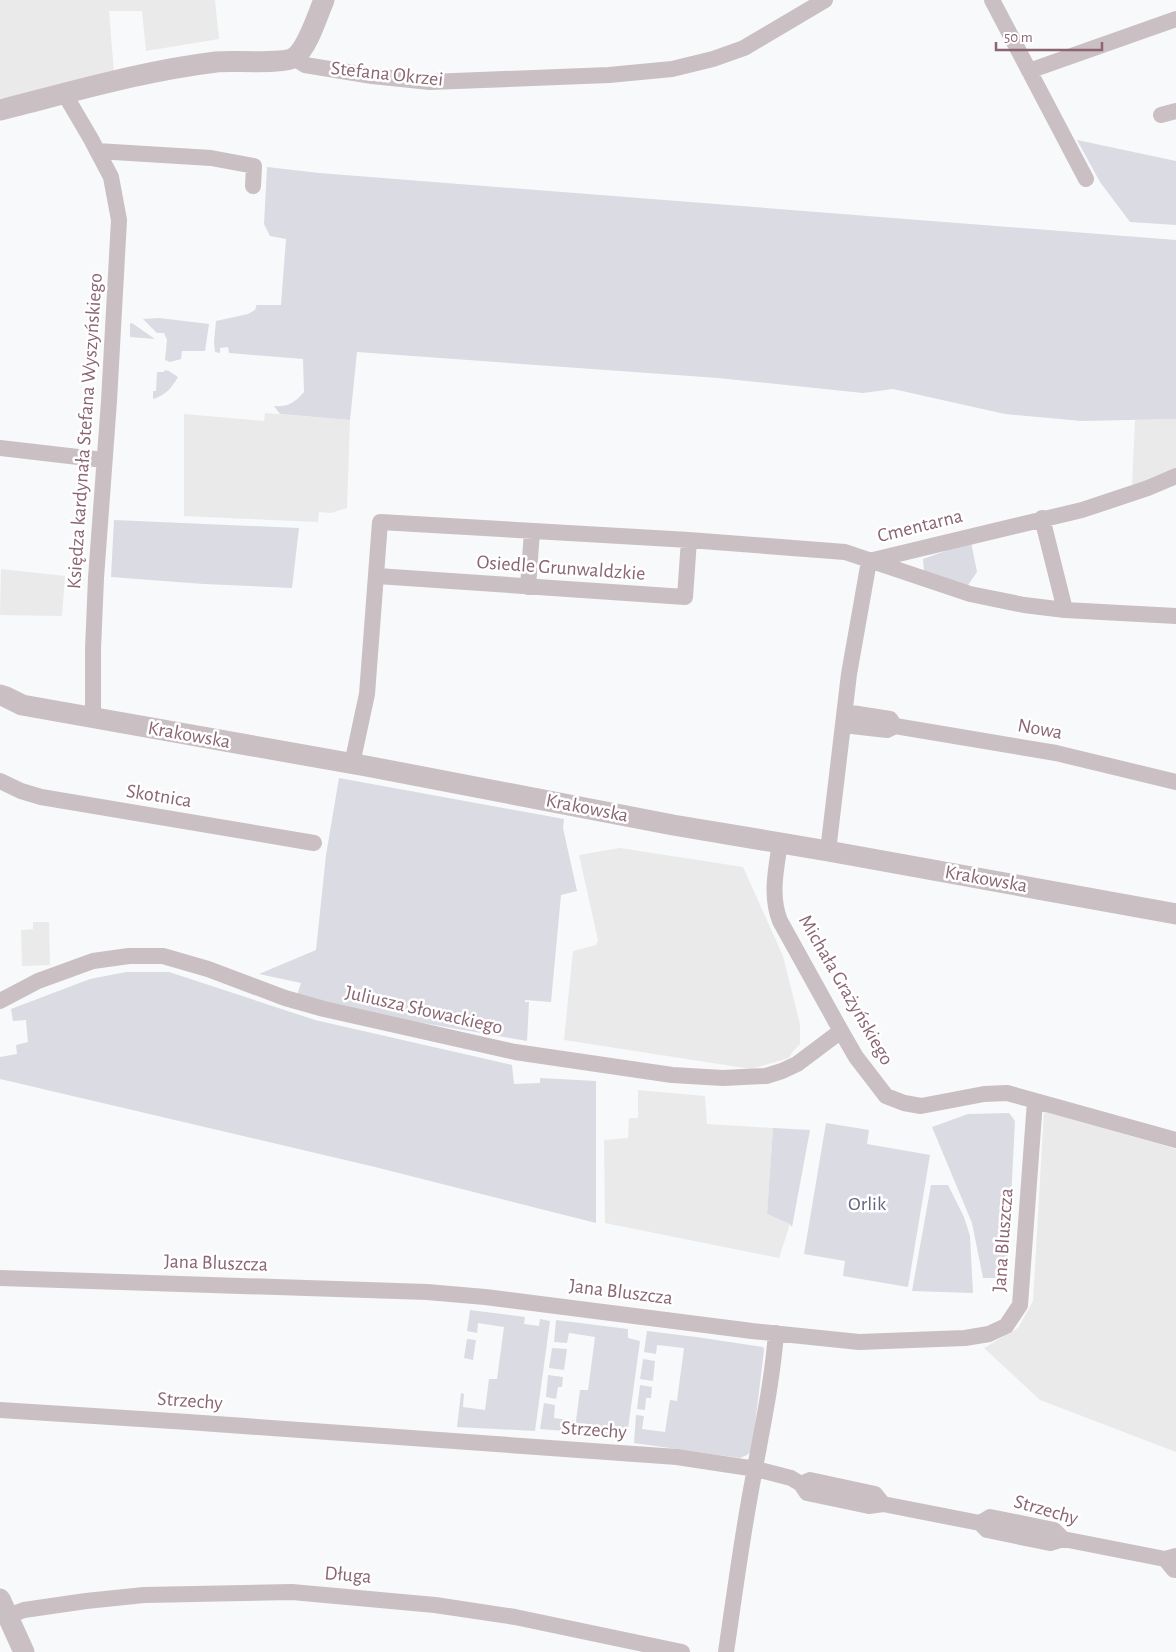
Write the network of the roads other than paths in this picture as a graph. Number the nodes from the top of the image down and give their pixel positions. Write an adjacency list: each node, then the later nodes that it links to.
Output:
1 (324, 0): 5 (street)
2 (825, 0): 5 (street, Stefana Okrzei)
3 (992, 0): 6 (street)
4 (1176, 19): 6 (street)
5 (294, 58): 7 (street)
6 (1029, 71): 10 (street)
7 (64, 93): 8 (street); 9 (street, Księdza kardynała Stefana Wyszyńskiego)
8 (0, 110)
9 (97, 151): 11 (street); 13 (street, Księdza kardynała Stefana Wyszyńskiego)
10 (1086, 179)
11 (253, 186)
12 (0, 448): 13 (street)
13 (104, 460): 26 (street, Księdza kardynała Stefana Wyszyńskiego)
14 (1176, 476): 15 (street, Cmentarna)
15 (1042, 518): 18 (street, Cmentarna); 21 (street)
16 (532, 531): 17 (street, Osiedle Grunwaldzkie); 19 (street, Osiedle Grunwaldzkie); 20 (street)
17 (689, 540): 18 (street, Osiedle Grunwaldzkie); 20 (street, Osiedle Grunwaldzkie)
18 (869, 561): 21 (street, Osiedle Grunwaldzkie); 27 (street, Cmentarna)
19 (377, 576): 20 (street, Osiedle Grunwaldzkie); 28 (street, Osiedle Grunwaldzkie)
20 (528, 587)
21 (1065, 610): 22 (street, Osiedle Grunwaldzkie)
22 (1176, 616)
23 (0, 696): 24 (street, Krakowska)
24 (22, 705): 25 (street); 26 (street, Krakowska)
25 (0, 711)
26 (92, 718): 28 (street, Krakowska)
27 (844, 719): 30 (street, Nowa); 33 (street, Cmentarna)
28 (352, 764): 32 (street, Krakowska)
29 (0, 780): 31 (street, Skotnica)
30 (1176, 782)
31 (314, 843)
32 (780, 843): 33 (street, Krakowska); 36 (street, Michała Grażyńskiego)
33 (828, 851): 34 (street, Krakowska)
34 (1176, 914)
35 (2, 1000): 36 (street, Juliusza Słowackiego)
36 (841, 1031): 37 (street, Michała Grażyńskiego)
37 (1035, 1101): 38 (street, Michała Grażyńskiego); 40 (street, Jana Bluszcza)
38 (1176, 1140)
39 (0, 1278): 40 (street, Jana Bluszcza)
40 (776, 1333): 42 (street)
41 (0, 1410): 42 (street, Strzechy)
42 (756, 1468): 43 (street, Strzechy); 47 (street)
43 (1172, 1562)
44 (4, 1607): 45 (street); 46 (street, Długa)
45 (24, 1652)
46 (682, 1652)
47 (726, 1652)

